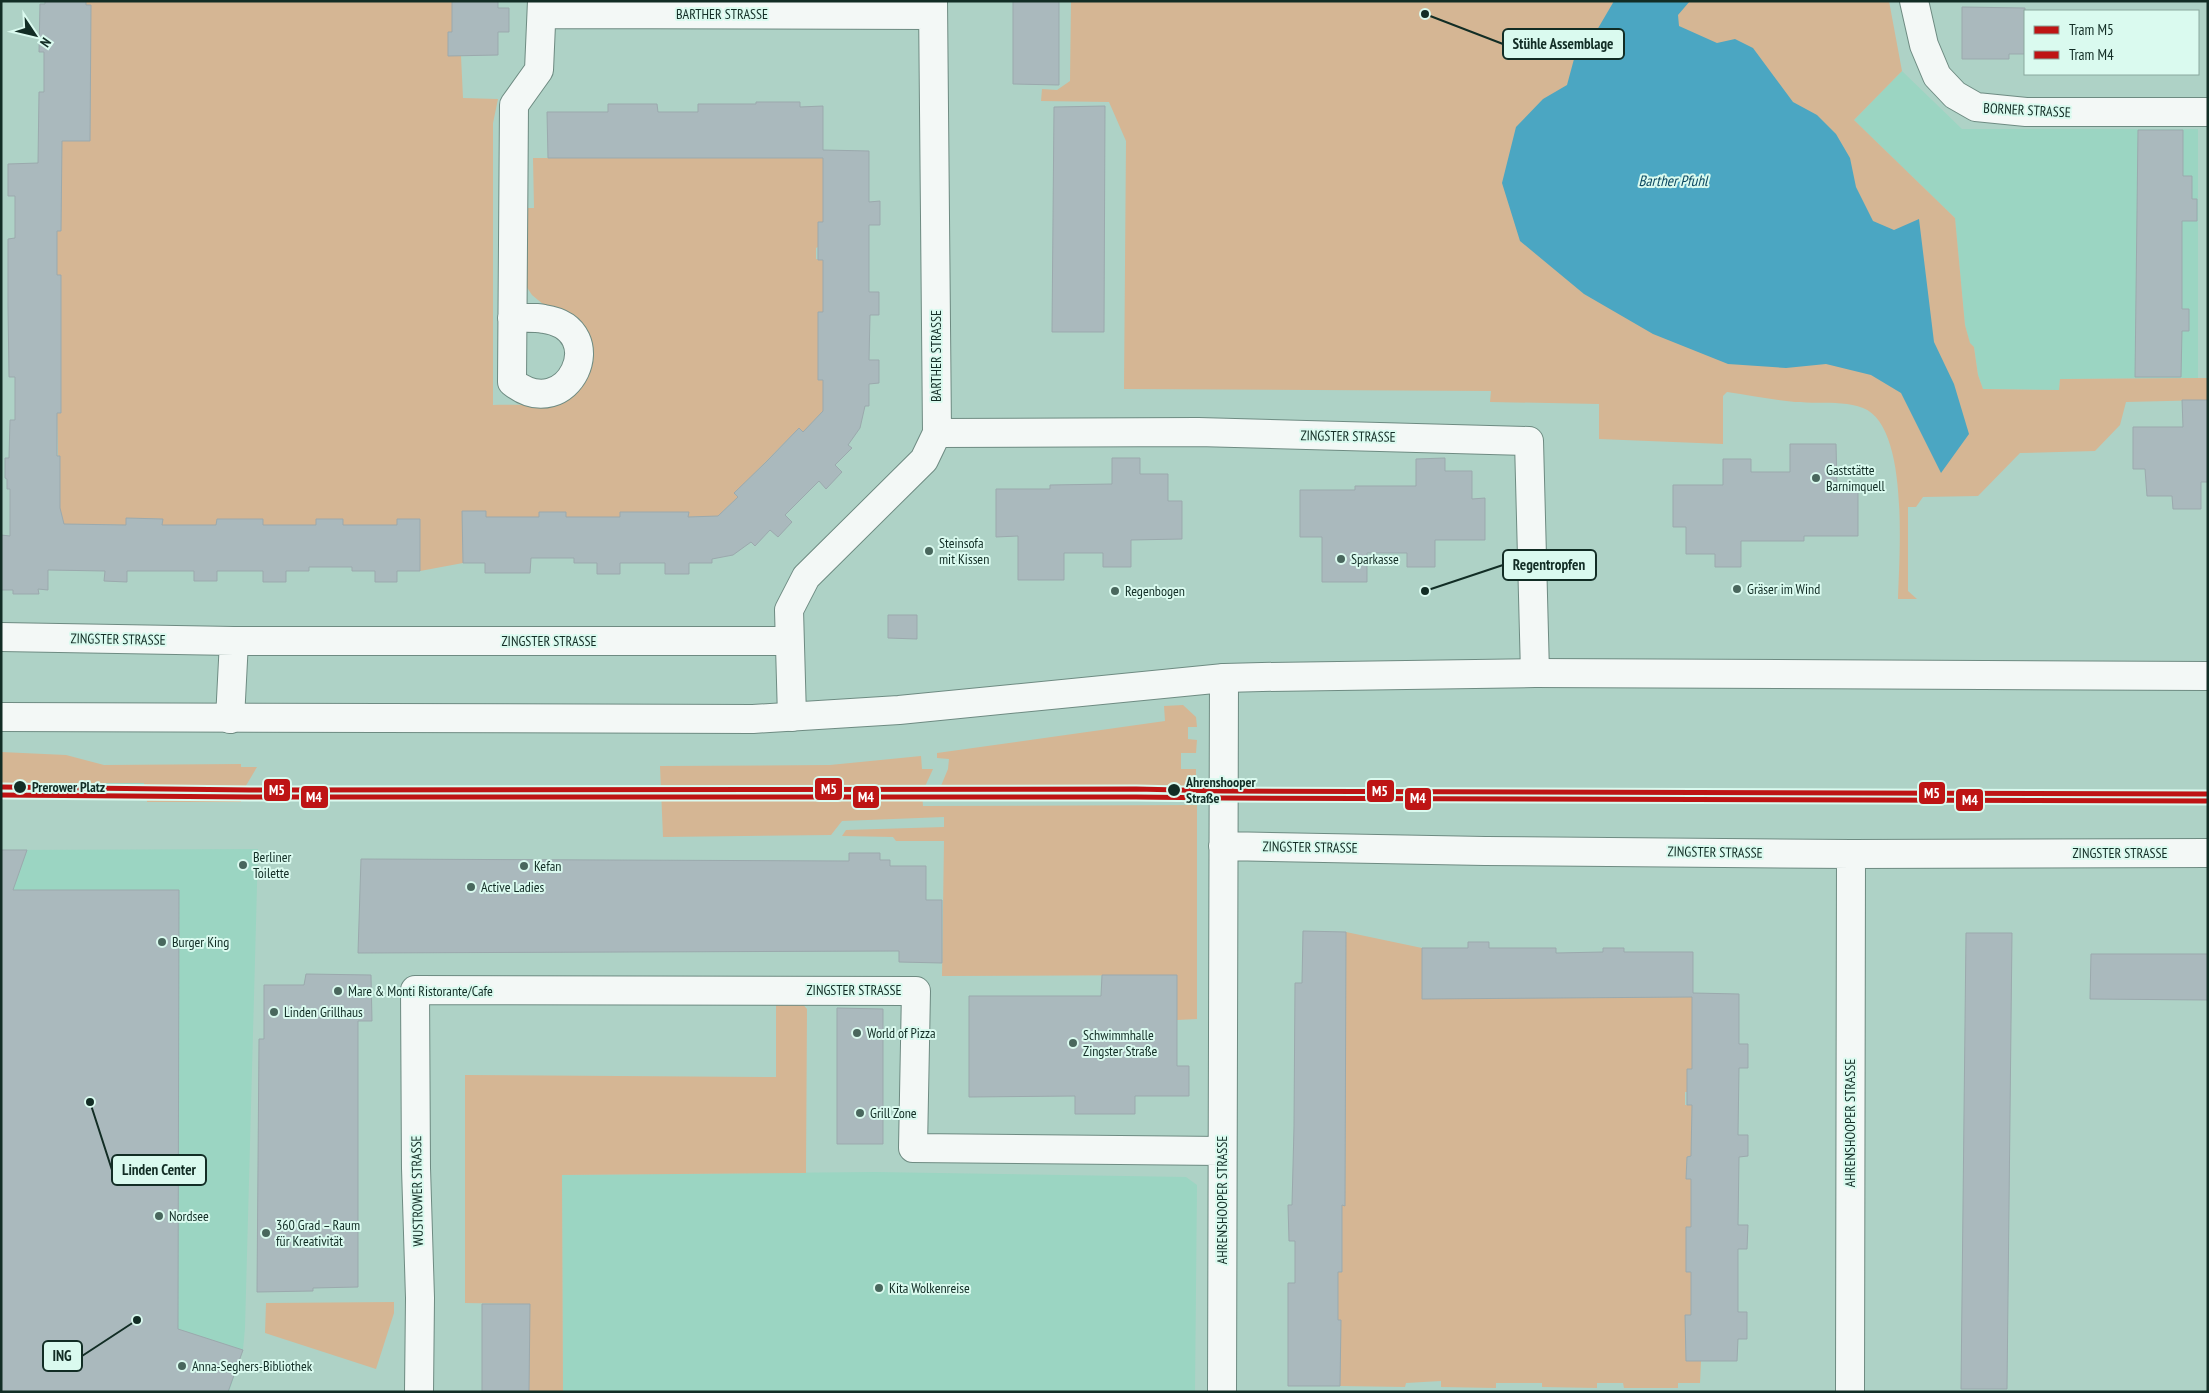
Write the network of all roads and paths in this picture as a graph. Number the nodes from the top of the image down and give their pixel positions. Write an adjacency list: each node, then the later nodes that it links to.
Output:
1 (1914, 1): 4 (street, BORNER STRASSE)
2 (542, 8): 3 (street, BARTHER STRASSE); 5 (street, BARTHER STRASSE)
3 (933, 8): 6 (street, BARTHER STRASSE)
4 (2208, 112)
5 (512, 318)
6 (936, 433): 9 (street, BARTHER STRASSE); 10 (street, ZINGSTER STRASSE)
7 (1, 637): 8 (street, ZINGSTER STRASSE)
8 (234, 641): 9 (street, ZINGSTER STRASSE); 15 (street)
9 (789, 641): 14 (street)
10 (1535, 673): 11 (street); 12 (street)
11 (2208, 676)
12 (1224, 678): 14 (street); 16 (street, AHRENSHOOPER STRASSE)
13 (1, 717): 15 (street)
14 (792, 717): 15 (street)
15 (230, 719)
16 (1222, 846): 17 (street, ZINGSTER STRASSE); 20 (street, AHRENSHOOPER STRASSE)
17 (1851, 854): 18 (street, ZINGSTER STRASSE); 23 (street, AHRENSHOOPER STRASSE)
18 (2208, 854)
19 (415, 990): 20 (street, ZINGSTER STRASSE); 21 (street, WUSTROWER STRASSE)
20 (1222, 1150): 22 (street, AHRENSHOOPER STRASSE)
21 (419, 1392)
22 (1222, 1392)
23 (1850, 1392)

